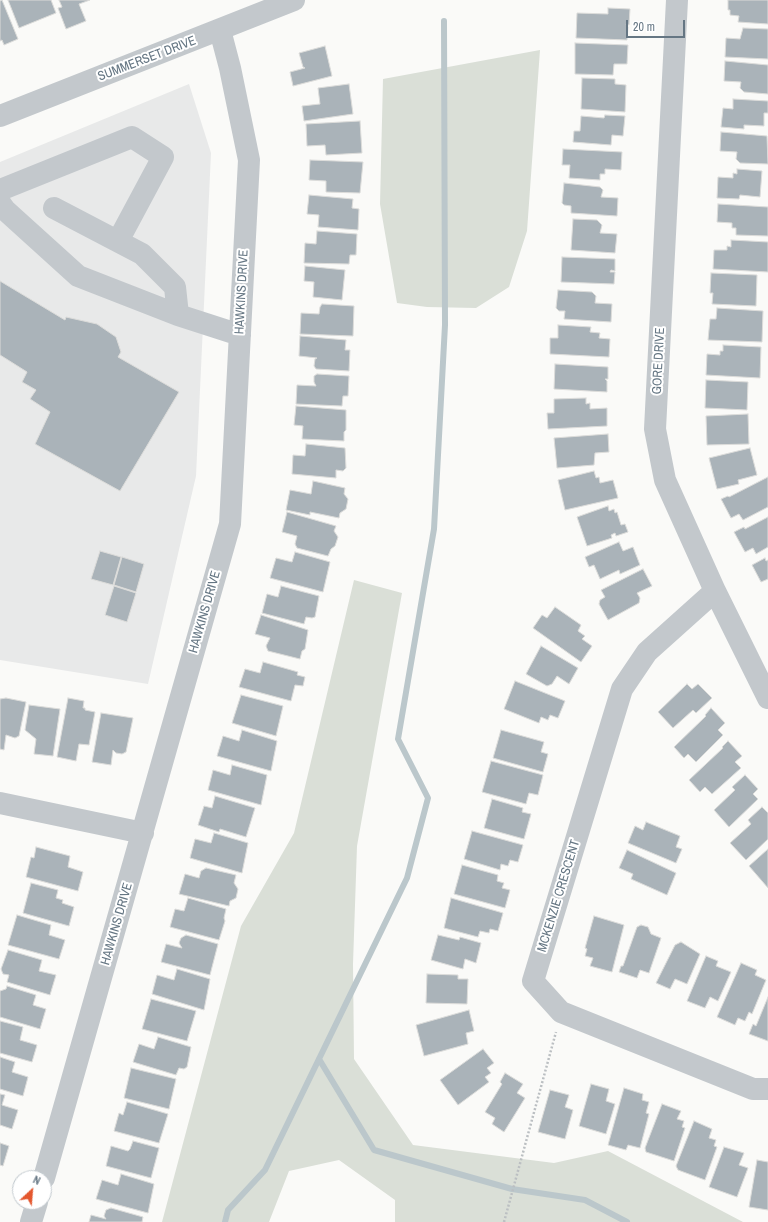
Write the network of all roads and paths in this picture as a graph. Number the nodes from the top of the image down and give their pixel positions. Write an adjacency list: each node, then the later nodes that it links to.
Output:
1 (294, 0): 3 (street, SUMMERSET DRIVE)
2 (677, 0): 11 (street, GORE DRIVE)
3 (220, 30): 4 (street, SUMMERSET DRIVE); 10 (street, HAWKINS DRIVE)
4 (0, 116)
5 (0, 190): 8 (street)
6 (0, 203): 9 (street)
7 (54, 208): 8 (street)
8 (118, 241): 9 (street)
9 (178, 315): 10 (street)
10 (240, 335): 14 (street, HAWKINS DRIVE)
11 (715, 591): 12 (street, GORE DRIVE); 15 (street, MCKENZIE CRESCENT)
12 (768, 698)
13 (0, 803): 14 (street)
14 (143, 833): 17 (street, HAWKINS DRIVE)
15 (561, 1012): 16 (street, MCKENZIE CRESCENT); 20 (path)
16 (768, 1089)
17 (46, 1170)
18 (35, 1210): 19 (street)
19 (31, 1222)
20 (504, 1222)

